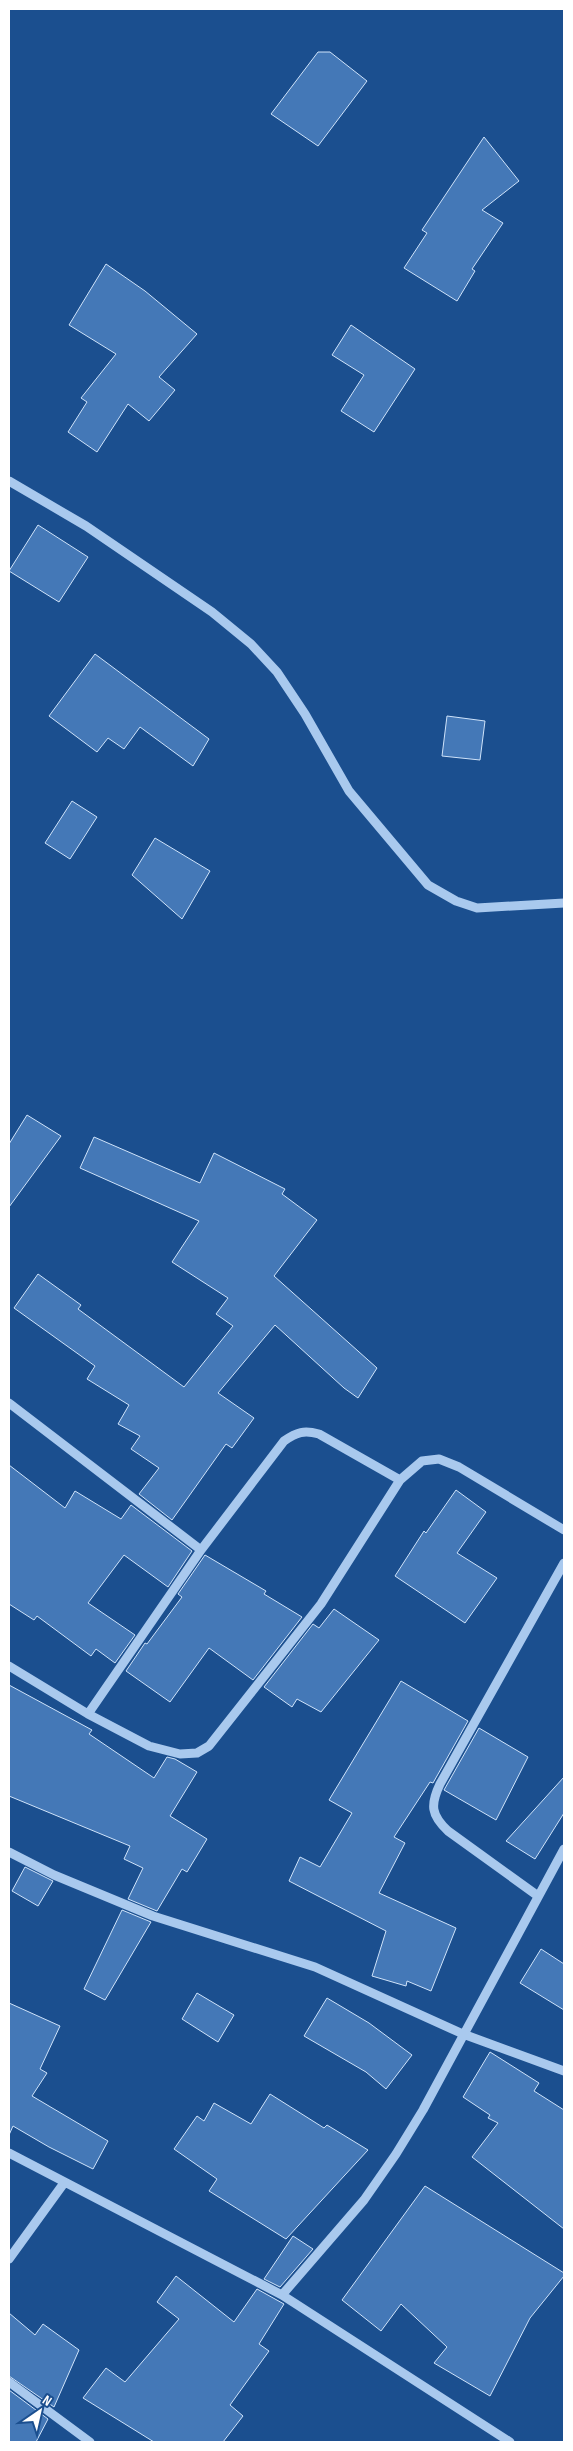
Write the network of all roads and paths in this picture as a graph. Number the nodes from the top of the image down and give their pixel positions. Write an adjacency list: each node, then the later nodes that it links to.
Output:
1 (9, 481): 2 (street)
2 (564, 903)
3 (9, 1403): 6 (street)
4 (400, 1480): 5 (street); 6 (street); 9 (street)
5 (564, 1530)
6 (200, 1550): 9 (street)
7 (564, 1564): 12 (street)
8 (9, 1666): 9 (street)
9 (88, 1714)
10 (564, 1849): 12 (street)
11 (9, 1852): 13 (street)
12 (538, 1896): 13 (street)
13 (463, 2034): 14 (street); 18 (street)
14 (564, 2071)
15 (9, 2153): 16 (street)
16 (64, 2183): 17 (street); 18 (street)
17 (9, 2259)
18 (282, 2296): 21 (street)
19 (9, 2382): 20 (street)
20 (90, 2442)
21 (510, 2442)

